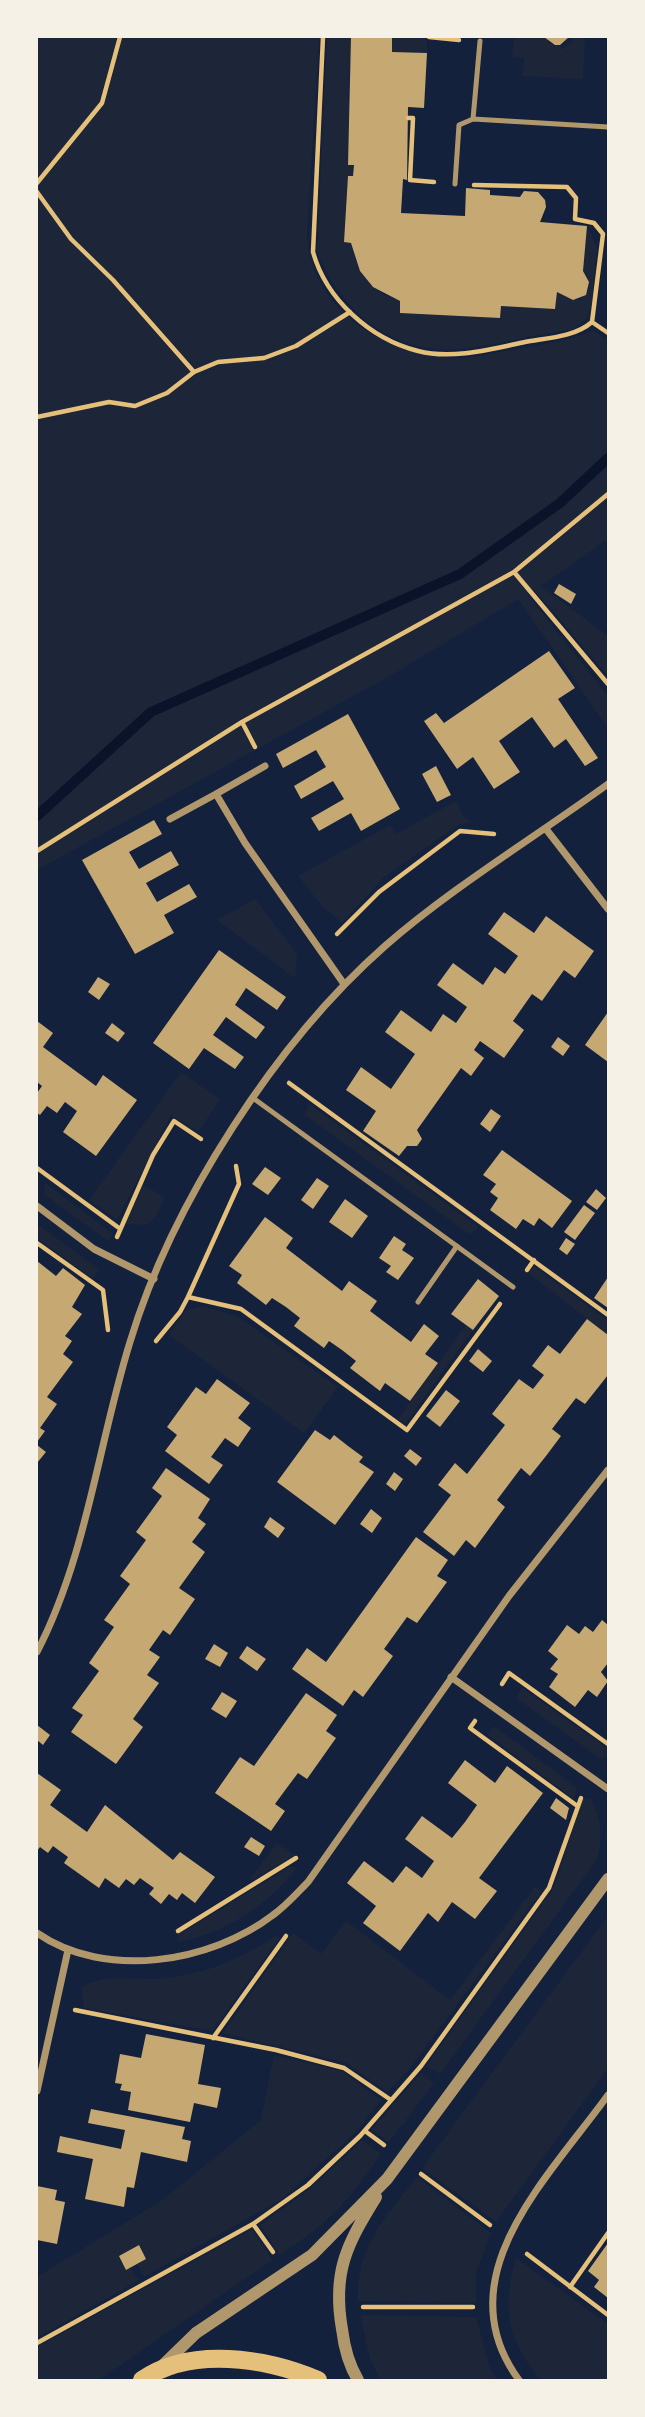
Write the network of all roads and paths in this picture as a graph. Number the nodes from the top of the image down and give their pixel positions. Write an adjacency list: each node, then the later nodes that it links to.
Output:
1 (120, 37): 7 (path)
2 (323, 37): 10 (path)
3 (480, 41): 5 (lane)
4 (408, 118): 8 (path)
5 (473, 119): 6 (lane); 8 (lane)
6 (608, 127)
7 (37, 183)
8 (455, 184): 11 (path)
9 (37, 192): 13 (path)
10 (350, 312): 11 (path); 13 (path)
11 (592, 322): 12 (path)
12 (608, 333)
13 (194, 372): 14 (path)
14 (37, 418)
15 (608, 494): 16 (path)
16 (514, 572): 17 (path); 24 (path)
17 (608, 684)
18 (265, 766): 20 (street)
19 (608, 784): 22 (street)
20 (216, 794): 21 (street); 26 (street)
21 (170, 819)
22 (546, 828): 23 (street); 25 (street)
23 (533, 838): 26 (path); 27 (street)
24 (37, 851)
25 (608, 909)
26 (320, 951): 27 (street)
27 (344, 984): 28 (street)
28 (272, 1072): 29 (street); 37 (path)
29 (253, 1098): 30 (street); 35 (lane)
30 (219, 1148): 33 (path); 38 (street); 41 (path)
31 (37, 1168): 33 (path)
32 (37, 1206): 36 (street)
33 (119, 1228): 36 (path)
34 (37, 1244): 39 (path)
35 (457, 1246): 40 (lane); 42 (lane)
36 (110, 1258): 38 (street); 39 (path)
37 (534, 1261): 40 (path); 43 (path)
38 (153, 1279): 44 (street)
39 (95, 1285): 44 (path)
40 (513, 1287): 41 (path)
41 (188, 1297): 44 (path)
42 (418, 1302)
43 (608, 1315)
44 (130, 1340): 46 (street)
45 (608, 1470): 47 (street)
46 (37, 1652)
47 (451, 1677): 51 (street); 54 (street)
48 (502, 1684): 50 (path)
49 (477, 1719): 53 (path)
50 (608, 1744)
51 (608, 1789)
52 (584, 1793): 53 (path)
53 (576, 1805): 64 (path)
54 (324, 1858): 56 (street); 59 (path)
55 (608, 1879): 66 (street)
56 (275, 1915): 59 (street); 61 (path)
57 (37, 1933): 58 (street)
58 (68, 1950): 59 (street); 60 (street)
59 (147, 1959)
60 (55, 2006): 61 (path); 62 (street)
61 (214, 2038): 64 (path)
62 (37, 2091)
63 (608, 2095): 70 (street)
64 (391, 2100): 65 (path)
65 (365, 2131): 66 (path); 68 (path)
66 (402, 2160): 67 (street); 70 (path)
67 (387, 2179): 77 (street); 80 (street)
68 (253, 2224): 71 (path); 76 (path)
69 (608, 2233): 72 (path)
70 (507, 2238): 72 (path); 74 (street)
71 (276, 2257)
72 (570, 2287): 75 (path)
73 (355, 2306): 74 (path)
74 (491, 2308): 81 (street)
75 (608, 2315)
76 (37, 2343)
77 (160, 2367): 78 (main road); 79 (main road)
78 (142, 2380)
79 (318, 2380)
80 (358, 2380)
81 (519, 2380)

